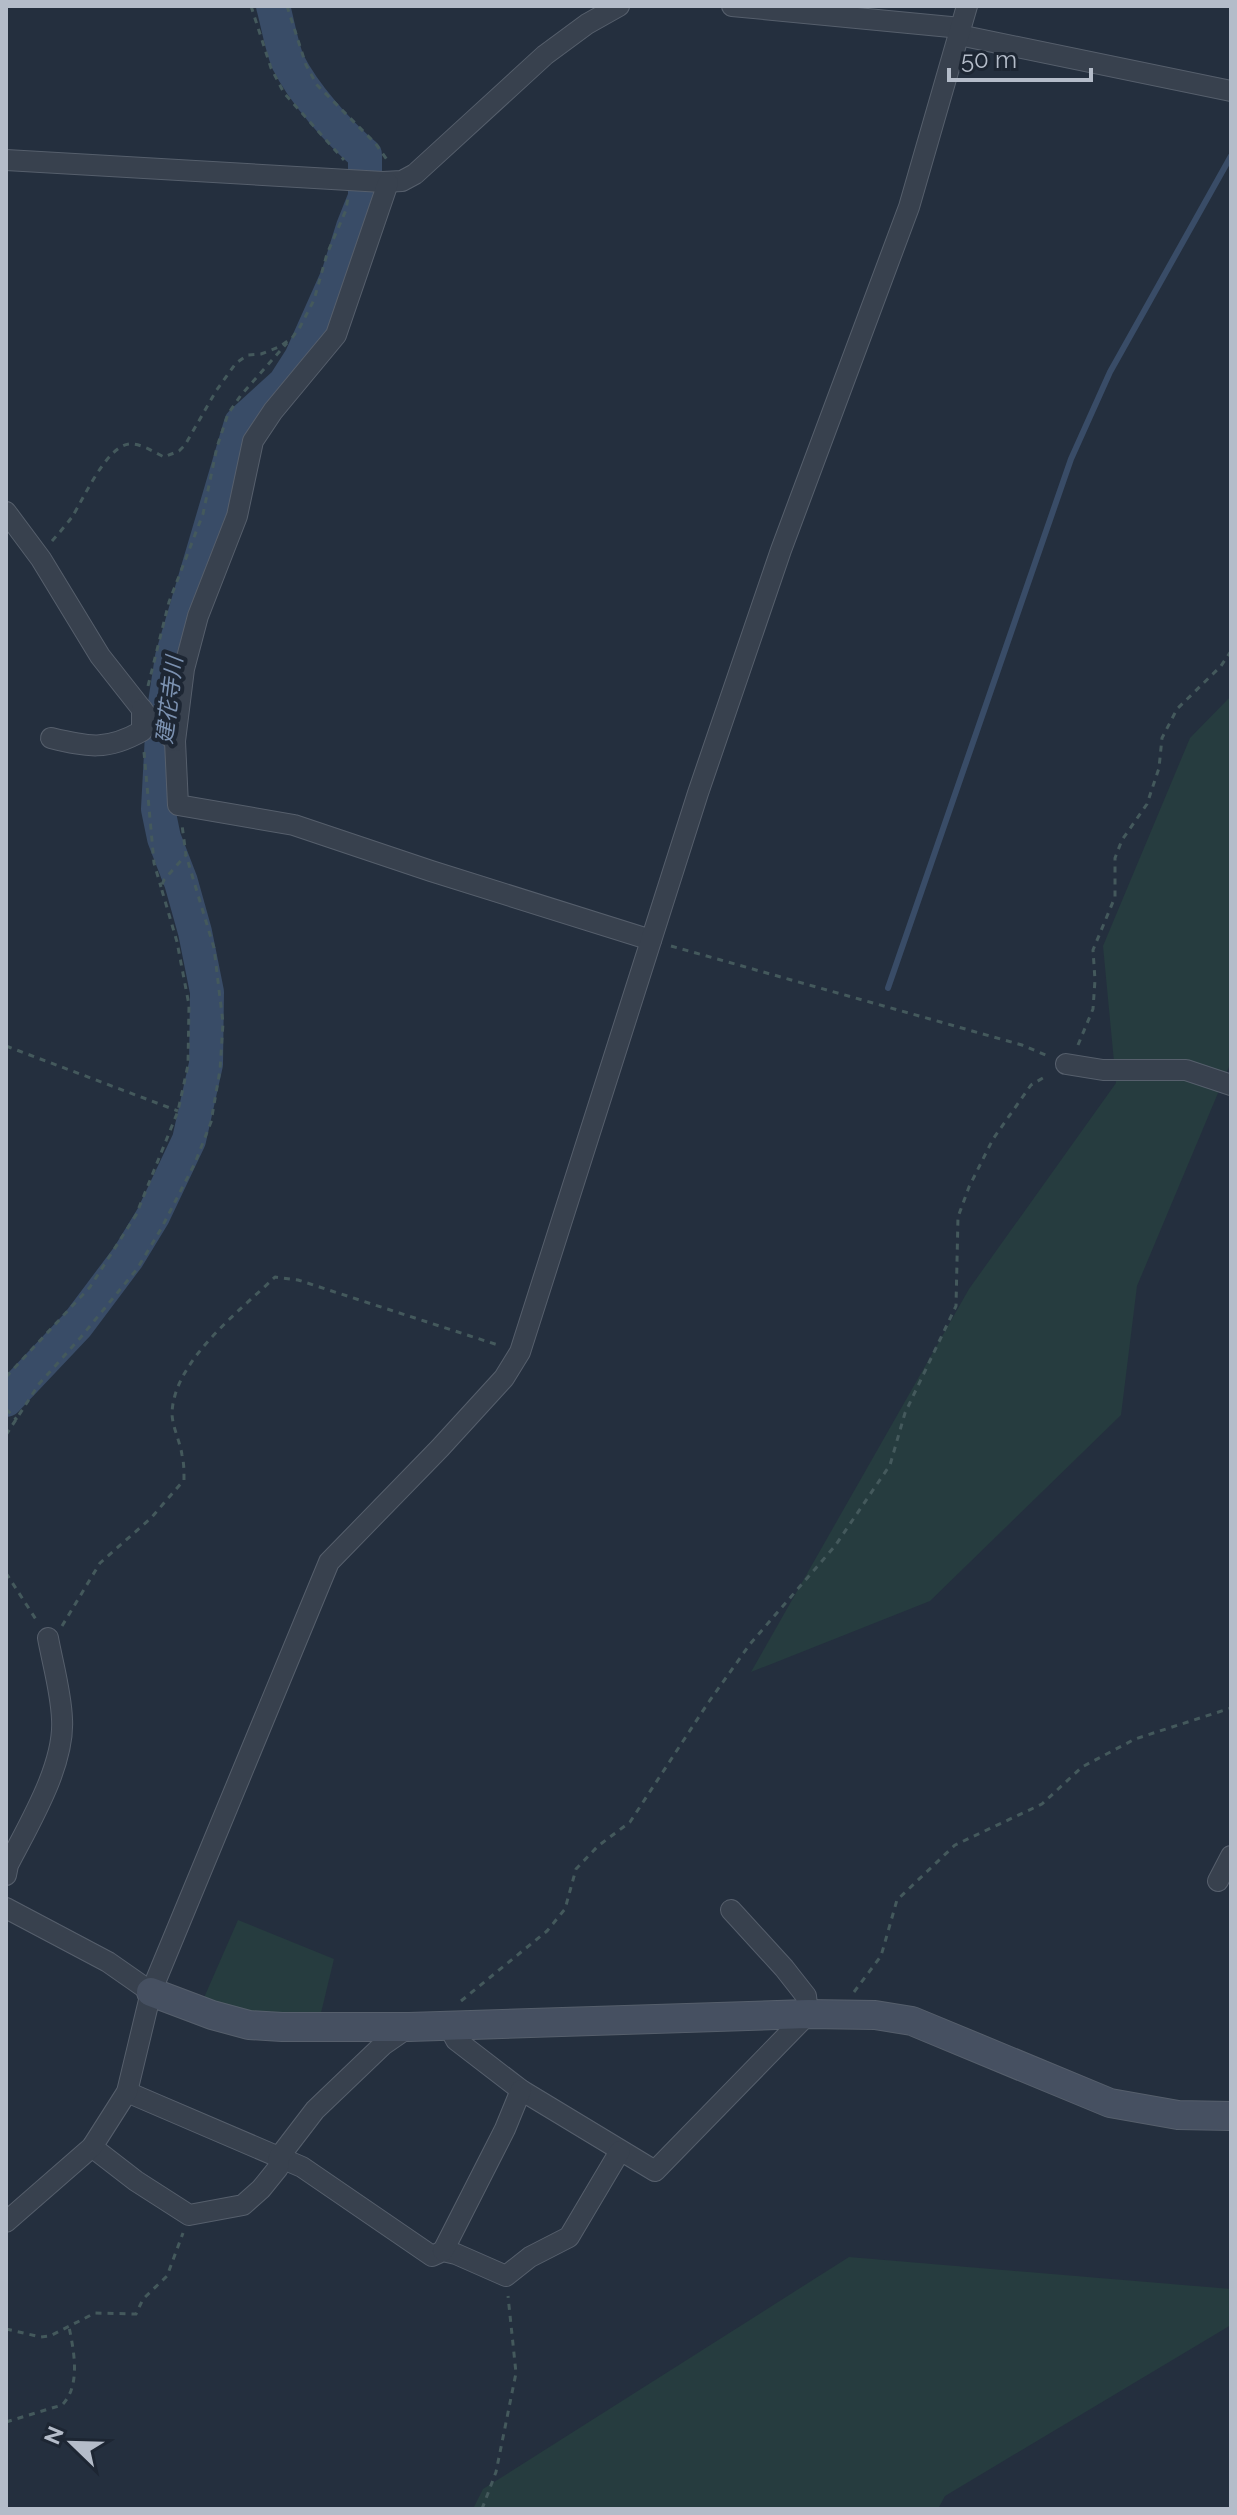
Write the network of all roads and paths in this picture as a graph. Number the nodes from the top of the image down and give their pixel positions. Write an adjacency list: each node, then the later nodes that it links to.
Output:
1 (251, 6): 9 (path)
2 (287, 6): 10 (path)
3 (732, 6): 6 (street)
4 (967, 6): 6 (street)
5 (616, 7): 10 (street)
6 (960, 32): 7 (street); 21 (street)
7 (1231, 91)
8 (6, 160): 9 (street)
9 (353, 181): 10 (street); 11 (path)
10 (386, 182): 17 (street)
11 (292, 338): 13 (path); 15 (path)
12 (6, 512): 13 (street)
13 (38, 555): 15 (street)
14 (1231, 651): 23 (path)
15 (144, 719): 16 (street); 17 (street); 20 (path)
16 (51, 738)
17 (172, 738): 18 (street)
18 (178, 805): 19 (path); 21 (street)
19 (186, 855): 20 (path); 29 (path)
20 (161, 887): 25 (path)
21 (651, 940): 23 (path); 26 (street)
22 (6, 1046): 25 (path)
23 (1066, 1064): 24 (street); 42 (path)
24 (1231, 1085)
25 (178, 1111): 27 (path)
26 (520, 1352): 32 (path); 39 (street)
27 (6, 1377)
28 (6, 1409): 29 (path)
29 (17, 1420): 30 (path)
30 (6, 1435)
31 (6, 1573): 32 (path)
32 (48, 1638): 35 (street)
33 (1231, 1708): 41 (path)
34 (1231, 1856): 36 (street)
35 (6, 1875)
36 (1218, 1881)
37 (6, 1908): 39 (street)
38 (731, 1910): 40 (street)
39 (151, 1992): 43 (street); 45 (street)
40 (808, 2014): 41 (street); 42 (street); 48 (street)
41 (838, 2015): 46 (street)
42 (448, 2025): 43 (street); 44 (street)
43 (409, 2027): 49 (street)
44 (521, 2090): 48 (street); 52 (street)
45 (127, 2092): 47 (street); 49 (street)
46 (1231, 2116)
47 (92, 2147): 50 (street); 51 (street)
48 (620, 2151): 53 (street)
49 (279, 2157): 50 (street); 52 (street)
50 (189, 2215): 54 (path)
51 (6, 2222)
52 (443, 2251): 53 (street)
53 (506, 2276): 57 (path)
54 (68, 2325): 55 (path); 56 (path)
55 (6, 2329)
56 (6, 2422)
57 (482, 2509)

